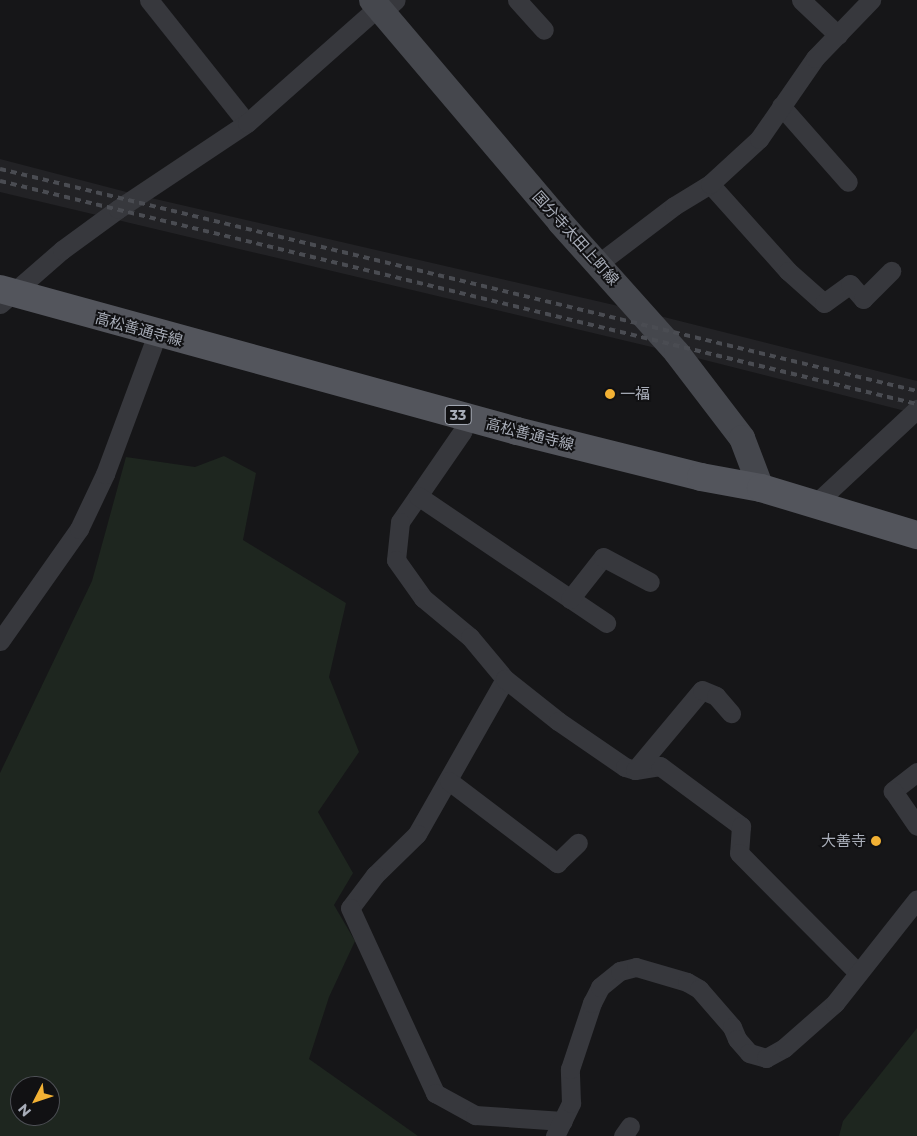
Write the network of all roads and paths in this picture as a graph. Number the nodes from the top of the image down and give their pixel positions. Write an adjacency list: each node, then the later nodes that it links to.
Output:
1 (149, 0): 9 (street)
2 (517, 0): 6 (street)
3 (801, 0): 7 (street)
4 (871, 0): 7 (street)
5 (382, 5): 9 (street); 12 (main road, 国分寺太田上町線)
6 (544, 30)
7 (838, 35): 8 (street)
8 (781, 106): 10 (street); 11 (street)
9 (246, 123): 14 (street)
10 (848, 182)
11 (710, 184): 12 (street); 13 (street)
12 (599, 263): 18 (main road, 国分寺太田上町線)
13 (891, 271)
14 (5, 295): 15 (main road, 高松善通寺線 / 33)
15 (157, 334): 17 (main road, 高松善通寺線 / 33); 25 (street)
16 (917, 409): 20 (street)
17 (468, 418): 18 (main road, 高松善通寺線 / 33); 19 (street)
18 (761, 488): 20 (main road, 高松善通寺線 / 33)
19 (418, 496): 23 (street); 26 (street)
20 (814, 505): 21 (main road, 高松善通寺線 / 33)
21 (917, 535)
22 (650, 582): 23 (street)
23 (570, 599): 24 (street)
24 (606, 623)
25 (0, 641)
26 (506, 679): 28 (street); 30 (street)
27 (731, 713): 28 (street)
28 (636, 770): 34 (street)
29 (917, 772): 31 (street)
30 (449, 781): 32 (street); 35 (street)
31 (917, 826)
32 (578, 843)
33 (917, 899): 34 (street)
34 (858, 973): 35 (street)
35 (559, 1128)

